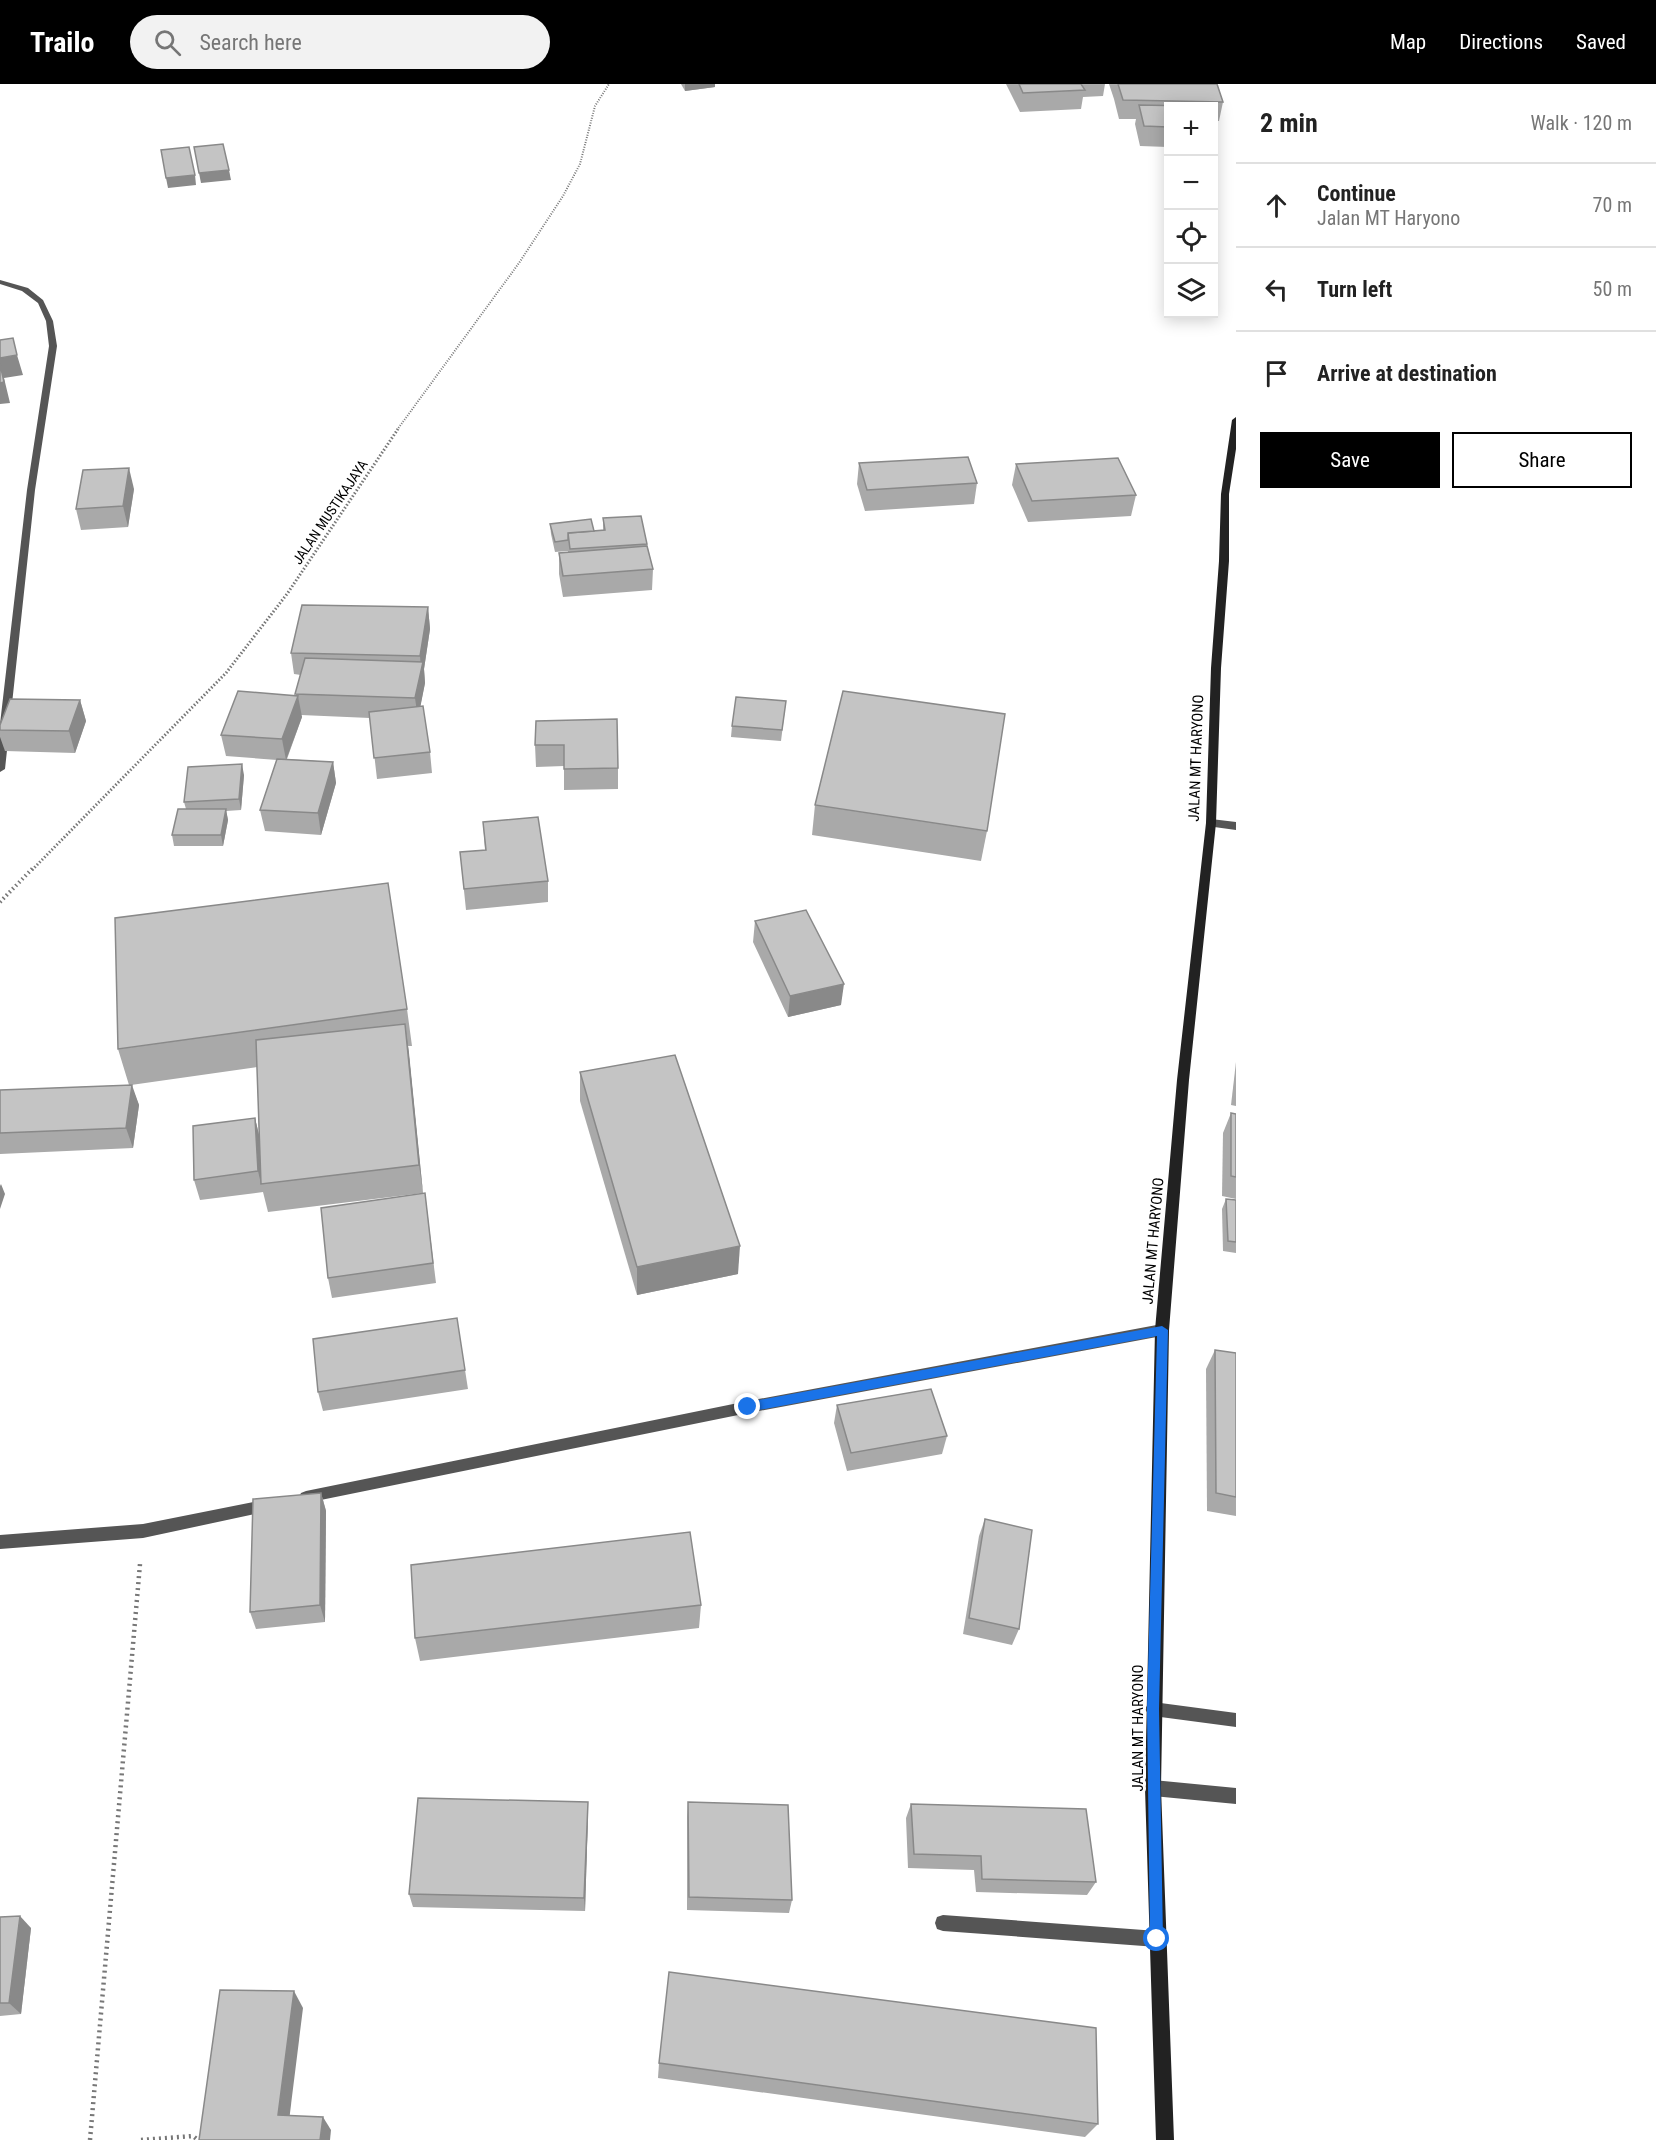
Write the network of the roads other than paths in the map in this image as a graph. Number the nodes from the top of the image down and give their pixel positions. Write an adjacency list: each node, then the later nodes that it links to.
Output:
1 (0, 282): 3 (street)
2 (1236, 420): 4 (main road, JALAN MT HARYONO)
3 (0, 768)
4 (1211, 822): 5 (street); 6 (main road, JALAN MT HARYONO)
5 (1236, 826)
6 (1162, 1330): 7 (street); 8 (main road, JALAN MT HARYONO)
7 (0, 1542)
8 (1153, 1709): 9 (street); 10 (main road, JALAN MT HARYONO)
9 (1236, 1720)
10 (1154, 1788): 11 (street); 13 (main road, JALAN MT HARYONO)
11 (1236, 1796)
12 (943, 1923): 13 (street)
13 (1157, 1939): 14 (main road, JALAN MT HARYONO)
14 (1165, 2140)

